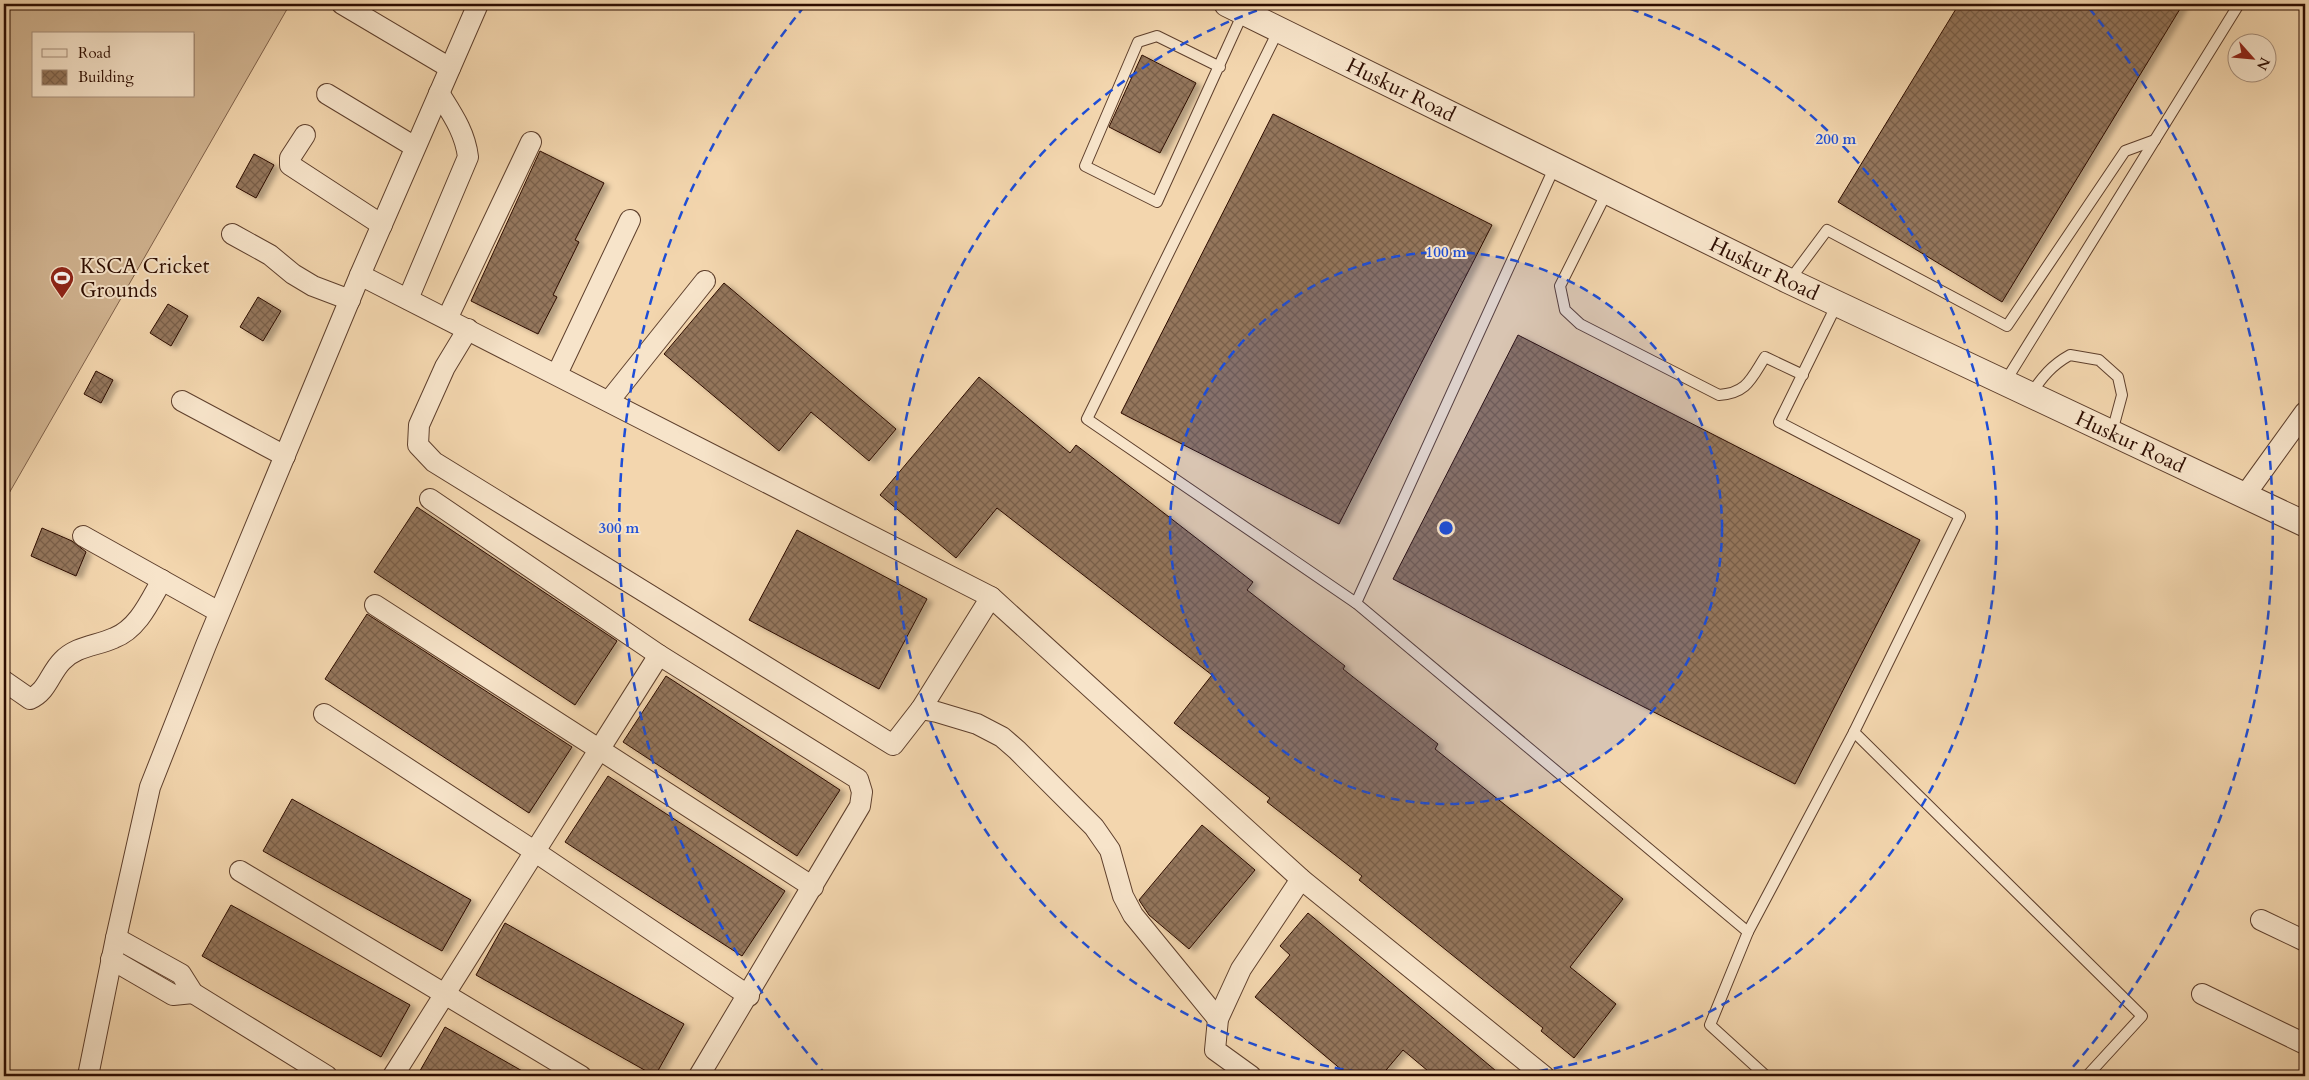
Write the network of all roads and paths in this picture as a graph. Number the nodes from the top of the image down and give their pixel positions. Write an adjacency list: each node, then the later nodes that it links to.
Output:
1 (342, 4): 7 (street)
2 (478, 4): 7 (street)
3 (2239, 4): 11 (lane)
4 (1235, 8): 5 (street, Huskur Road); 6 (lane)
5 (1279, 28): 14 (street, Huskur Road); 42 (lane)
6 (1220, 67): 6 (lane)
7 (450, 68): 8 (street)
8 (439, 93): 13 (street); 22 (street)
9 (327, 94): 13 (street)
10 (305, 135): 17 (street)
11 (2154, 140): 21 (lane); 29 (lane)
12 (532, 142): 25 (street)
13 (416, 148): 17 (street)
14 (1556, 165): 15 (street, Huskur Road); 42 (lane)
15 (1608, 191): 21 (street, Huskur Road); 28 (lane)
16 (630, 220): 27 (street)
17 (382, 226): 19 (street)
18 (232, 234): 23 (street)
19 (360, 275): 22 (street); 23 (street)
20 (705, 281): 32 (street)
21 (1789, 281): 24 (street, Huskur Road)
22 (408, 299): 25 (street)
23 (350, 300): 35 (street)
24 (1837, 303): 28 (lane); 29 (street, Huskur Road)
25 (447, 319): 26 (street)
26 (468, 329): 27 (street); 47 (street)
27 (557, 374): 32 (street)
28 (1803, 374): 49 (lane)
29 (2005, 382): 30 (street, Huskur Road)
30 (2031, 394): 34 (street, Huskur Road); 34 (lane)
31 (182, 401): 35 (street)
32 (609, 401): 41 (street)
33 (2305, 412): 36 (street)
34 (2112, 433): 36 (street, Huskur Road)
35 (284, 456): 44 (street)
36 (2245, 495): 38 (street, Huskur Road)
37 (430, 499): 45 (street)
38 (2305, 524)
39 (83, 536): 40 (street)
40 (162, 580): 44 (street); 46 (street)
41 (991, 597): 47 (street); 53 (street)
42 (1356, 603): 56 (lane)
43 (375, 605): 50 (street)
44 (219, 612): 57 (street)
45 (659, 655): 50 (street); 54 (street)
46 (4, 681)
47 (921, 709): 64 (street)
48 (324, 714): 51 (street)
49 (1854, 732): 56 (lane); 74 (lane)
50 (600, 751): 51 (street); 54 (street)
51 (534, 851): 62 (street); 63 (street)
52 (240, 871): 62 (street)
53 (1302, 879): 64 (street); 72 (street)
54 (813, 887): 63 (street)
55 (2261, 920): 58 (street)
56 (1748, 932): 73 (lane)
57 (116, 938): 59 (street); 60 (street)
58 (2305, 941)
59 (111, 958): 60 (street); 66 (street)
60 (193, 993): 67 (street)
61 (2202, 994): 65 (street)
62 (443, 995): 68 (street); 69 (street)
63 (749, 996): 70 (street)
64 (1218, 1019): 71 (street)
65 (2305, 1044)
66 (88, 1076)
67 (327, 1076)
68 (392, 1076)
69 (581, 1076)
70 (699, 1076)
71 (1251, 1076)
72 (1544, 1076)
73 (1766, 1076)
74 (2086, 1076)

